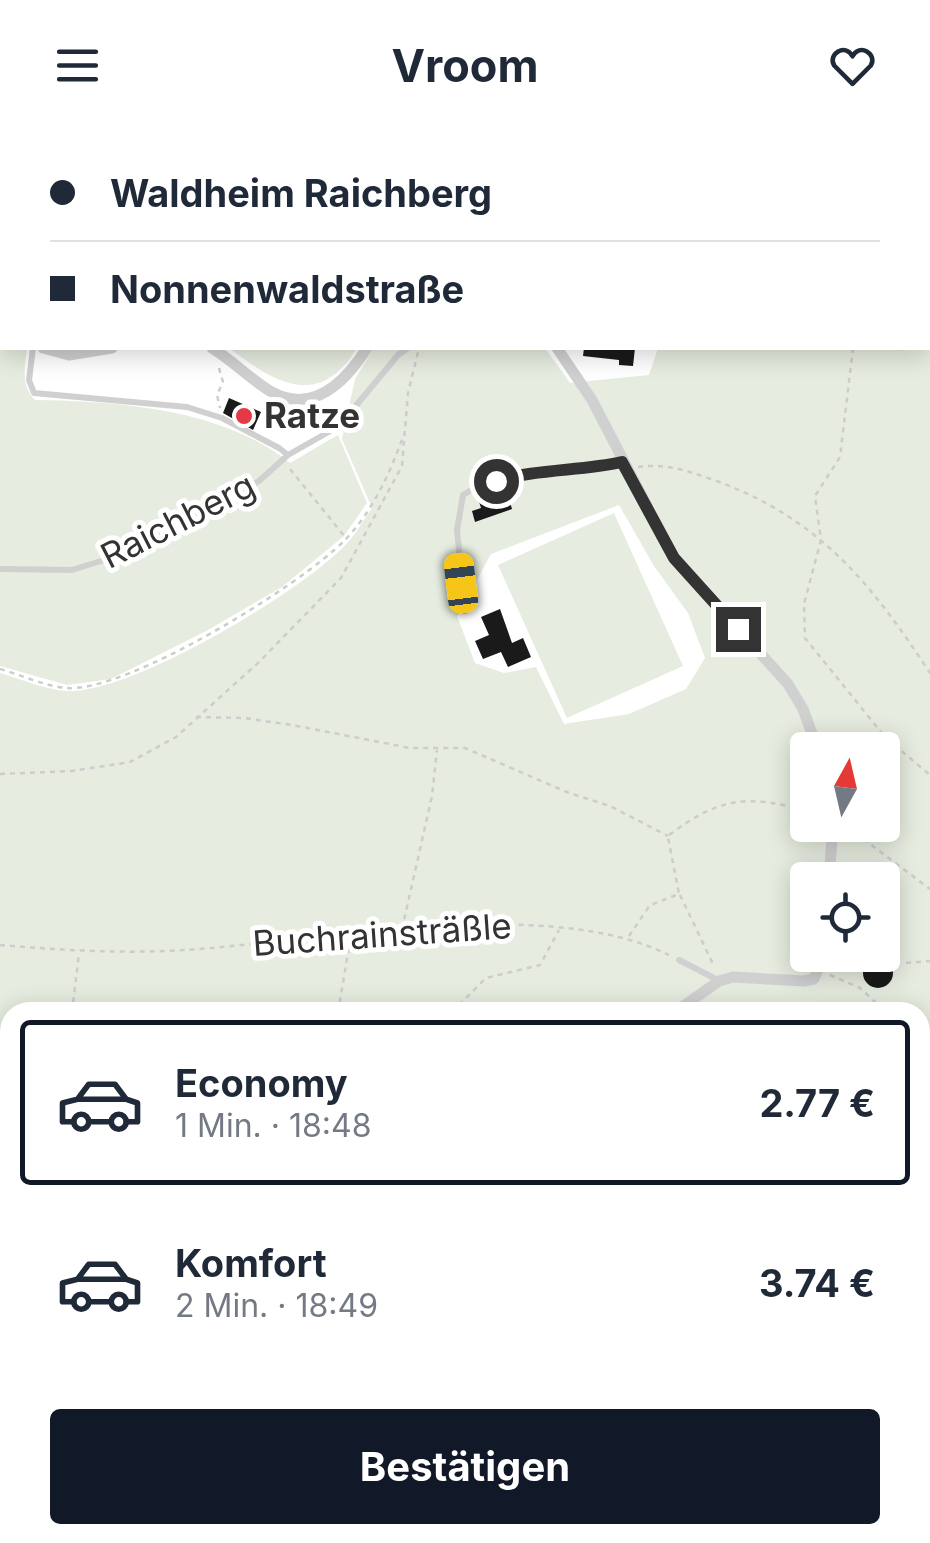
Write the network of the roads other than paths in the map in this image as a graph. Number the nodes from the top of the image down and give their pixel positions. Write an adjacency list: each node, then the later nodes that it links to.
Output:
1 (34, 350): 8 (lane, Raichberg)
2 (51, 350): 3 (street)
3 (97, 350)
4 (216, 350): 5 (street)
5 (365, 350)
6 (405, 350): 8 (lane, Raichberg)
7 (558, 350): 9 (street)
8 (286, 458): 10 (lane, Raichberg)
9 (625, 466): 11 (lane); 12 (street)
10 (0, 569)
11 (465, 611)
12 (811, 732)
13 (679, 960): 15 (lane)
14 (819, 972): 15 (street)
15 (719, 981): 16 (street)
16 (689, 1002)

